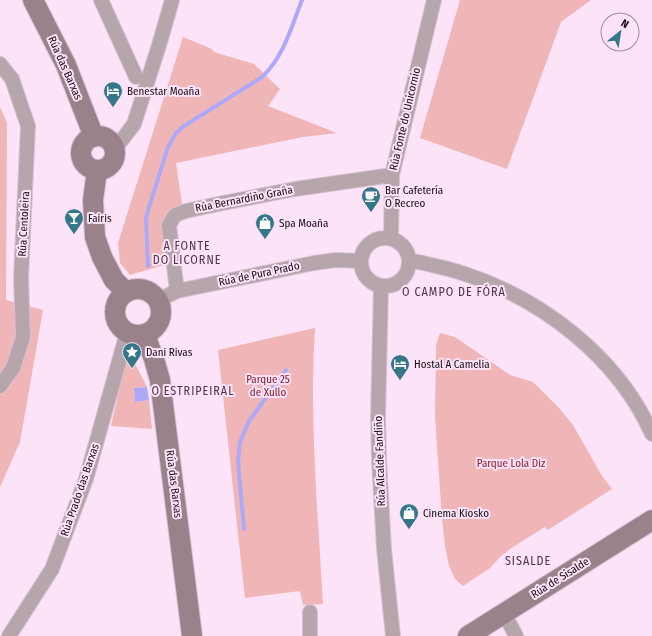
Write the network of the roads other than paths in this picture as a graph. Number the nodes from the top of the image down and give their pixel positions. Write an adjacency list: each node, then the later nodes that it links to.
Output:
1 (32, 0): 7 (street, Rúa das Barxas)
2 (101, 0): 6 (street)
3 (172, 0): 8 (street)
4 (434, 0): 10 (street, Rúa Fonte do Unicornio)
5 (0, 64): 19 (street, Rúa Centoleira)
6 (136, 77)
7 (94, 137): 8 (street); 9 (street)
8 (115, 149): 9 (street)
9 (97, 170): 16 (street)
10 (392, 175): 11 (street, Rúa Fonte do Unicornio); 15 (street, Rúa Bernardiño Graña)
11 (392, 239): 12 (street); 13 (street)
12 (409, 260): 14 (street); 20 (street)
13 (361, 261): 14 (street); 15 (street, Rúa de Pura Prado)
14 (381, 286): 27 (street, Rúa Alcalde Fandiño)
15 (177, 291): 17 (street, Rúa de Pura Prado)
16 (126, 292): 17 (street); 18 (street, Rúa das Barxas)
17 (159, 300): 18 (street)
18 (136, 334): 24 (street, Rúa Prado das Barxas); 25 (street, Rúa das Barxas)
19 (0, 386)
20 (652, 434)
21 (652, 520): 23 (street, Rúa de Sisalde)
22 (310, 612): 26 (street)
23 (504, 613): 28 (street, Rúa de Sisalde); 29 (street)
24 (9, 636)
25 (192, 636)
26 (310, 636)
27 (393, 636)
28 (468, 636)
29 (516, 636)

